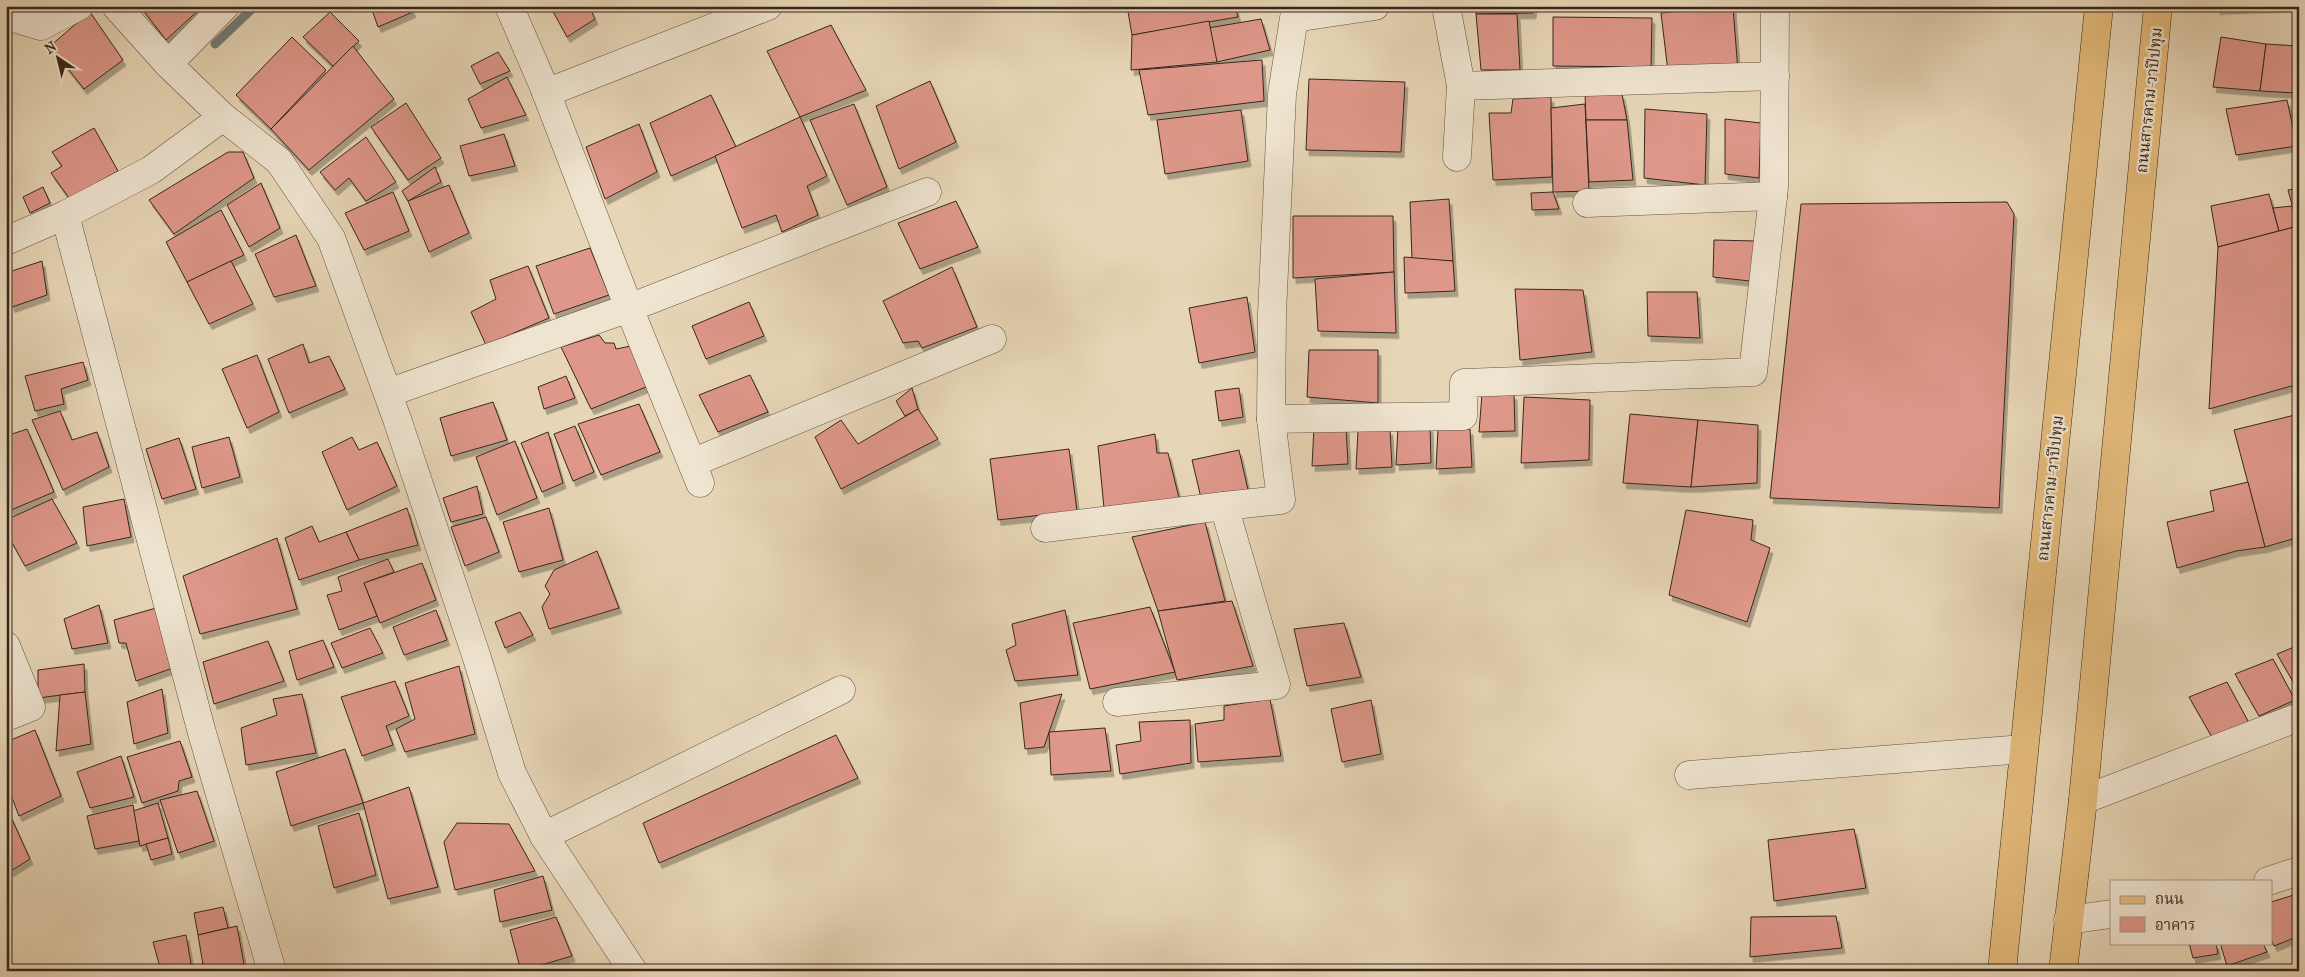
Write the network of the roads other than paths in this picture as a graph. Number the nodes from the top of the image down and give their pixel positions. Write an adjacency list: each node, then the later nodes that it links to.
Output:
1 (79, 6): 11 (street)
2 (116, 6): 12 (street)
3 (225, 6): 12 (street)
4 (509, 6): 15 (street)
5 (768, 6): 15 (street)
6 (1375, 6): 26 (street)
7 (1446, 6): 14 (street)
8 (1775, 6): 13 (street)
9 (2098, 6): 34 (main road, ถนนสารคาม-วาปีปทุม)
10 (2158, 6): 36 (main road, ถนนสารคาม-วาปีปทุม)
11 (6, 12)
12 (168, 64): 16 (street)
13 (1775, 76): 14 (street); 19 (street)
14 (1461, 86): 17 (street)
15 (546, 93): 23 (street)
16 (223, 117): 21 (street); 25 (street)
17 (1457, 157)
18 (928, 192): 23 (street)
19 (1774, 196): 20 (street); 26 (street)
20 (1587, 204)
21 (65, 215): 22 (street); 42 (street)
22 (6, 241)
23 (629, 308): 24 (street); 25 (street)
24 (992, 339)
25 (388, 392): 37 (street)
26 (1271, 419): 27 (street)
27 (1224, 506): 28 (street); 31 (street)
28 (1044, 528)
29 (6, 646): 32 (street)
30 (841, 690): 37 (street)
31 (1117, 702)
32 (6, 717)
33 (2299, 717): 36 (street)
34 (2024, 749): 35 (street); 44 (main road, ถนนสารคาม-วาปีปทุม)
35 (1689, 775)
36 (2083, 800): 41 (main road, ถนนสารคาม-วาปีปทุม)
37 (544, 836): 43 (street)
38 (2299, 871): 39 (street)
39 (2271, 880)
40 (2110, 914): 41 (street)
41 (2068, 920): 45 (main road, ถนนสารคาม-วาปีปทุม)
42 (270, 970)
43 (633, 971)
44 (2002, 971)
45 (2063, 971)

